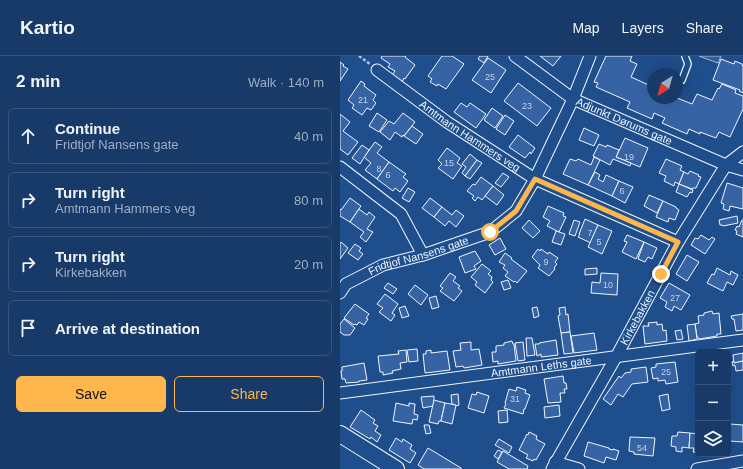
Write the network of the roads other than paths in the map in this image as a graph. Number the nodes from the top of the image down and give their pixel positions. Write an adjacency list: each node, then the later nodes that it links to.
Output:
1 (515, 56): 6 (street, Adjunkt Dørums gate)
2 (590, 56): 6 (street, Fridtjof Nansens gate)
3 (685, 56): 5 (lane)
4 (377, 70): 11 (street, Amtmann Hammers veg)
5 (683, 77)
6 (573, 99): 8 (street, Adjunkt Dørums gate); 11 (street, Fridtjof Nansens gate)
7 (743, 152): 8 (street, Kirkebakken)
8 (726, 165): 10 (street, Adjunkt Dørums gate); 12 (street, Kirkebakken)
9 (340, 167): 13 (street)
10 (743, 170)
11 (535, 179): 12 (street, Amtmann Hammers veg); 13 (street, Fridtjof Nansens gate)
12 (678, 242): 16 (street, Kirkebakken)
13 (423, 255): 14 (street, Fridtjof Nansens gate)
14 (342, 286)
15 (743, 340): 16 (street, Amtmann Leths gate)
16 (616, 357): 17 (street, Amtmann Leths gate); 20 (street, Kirkebakken)
17 (340, 394)
18 (340, 434): 21 (main road)
19 (743, 461): 23 (street)
20 (553, 466): 22 (street)
21 (396, 469)
22 (579, 469)
23 (697, 469)

